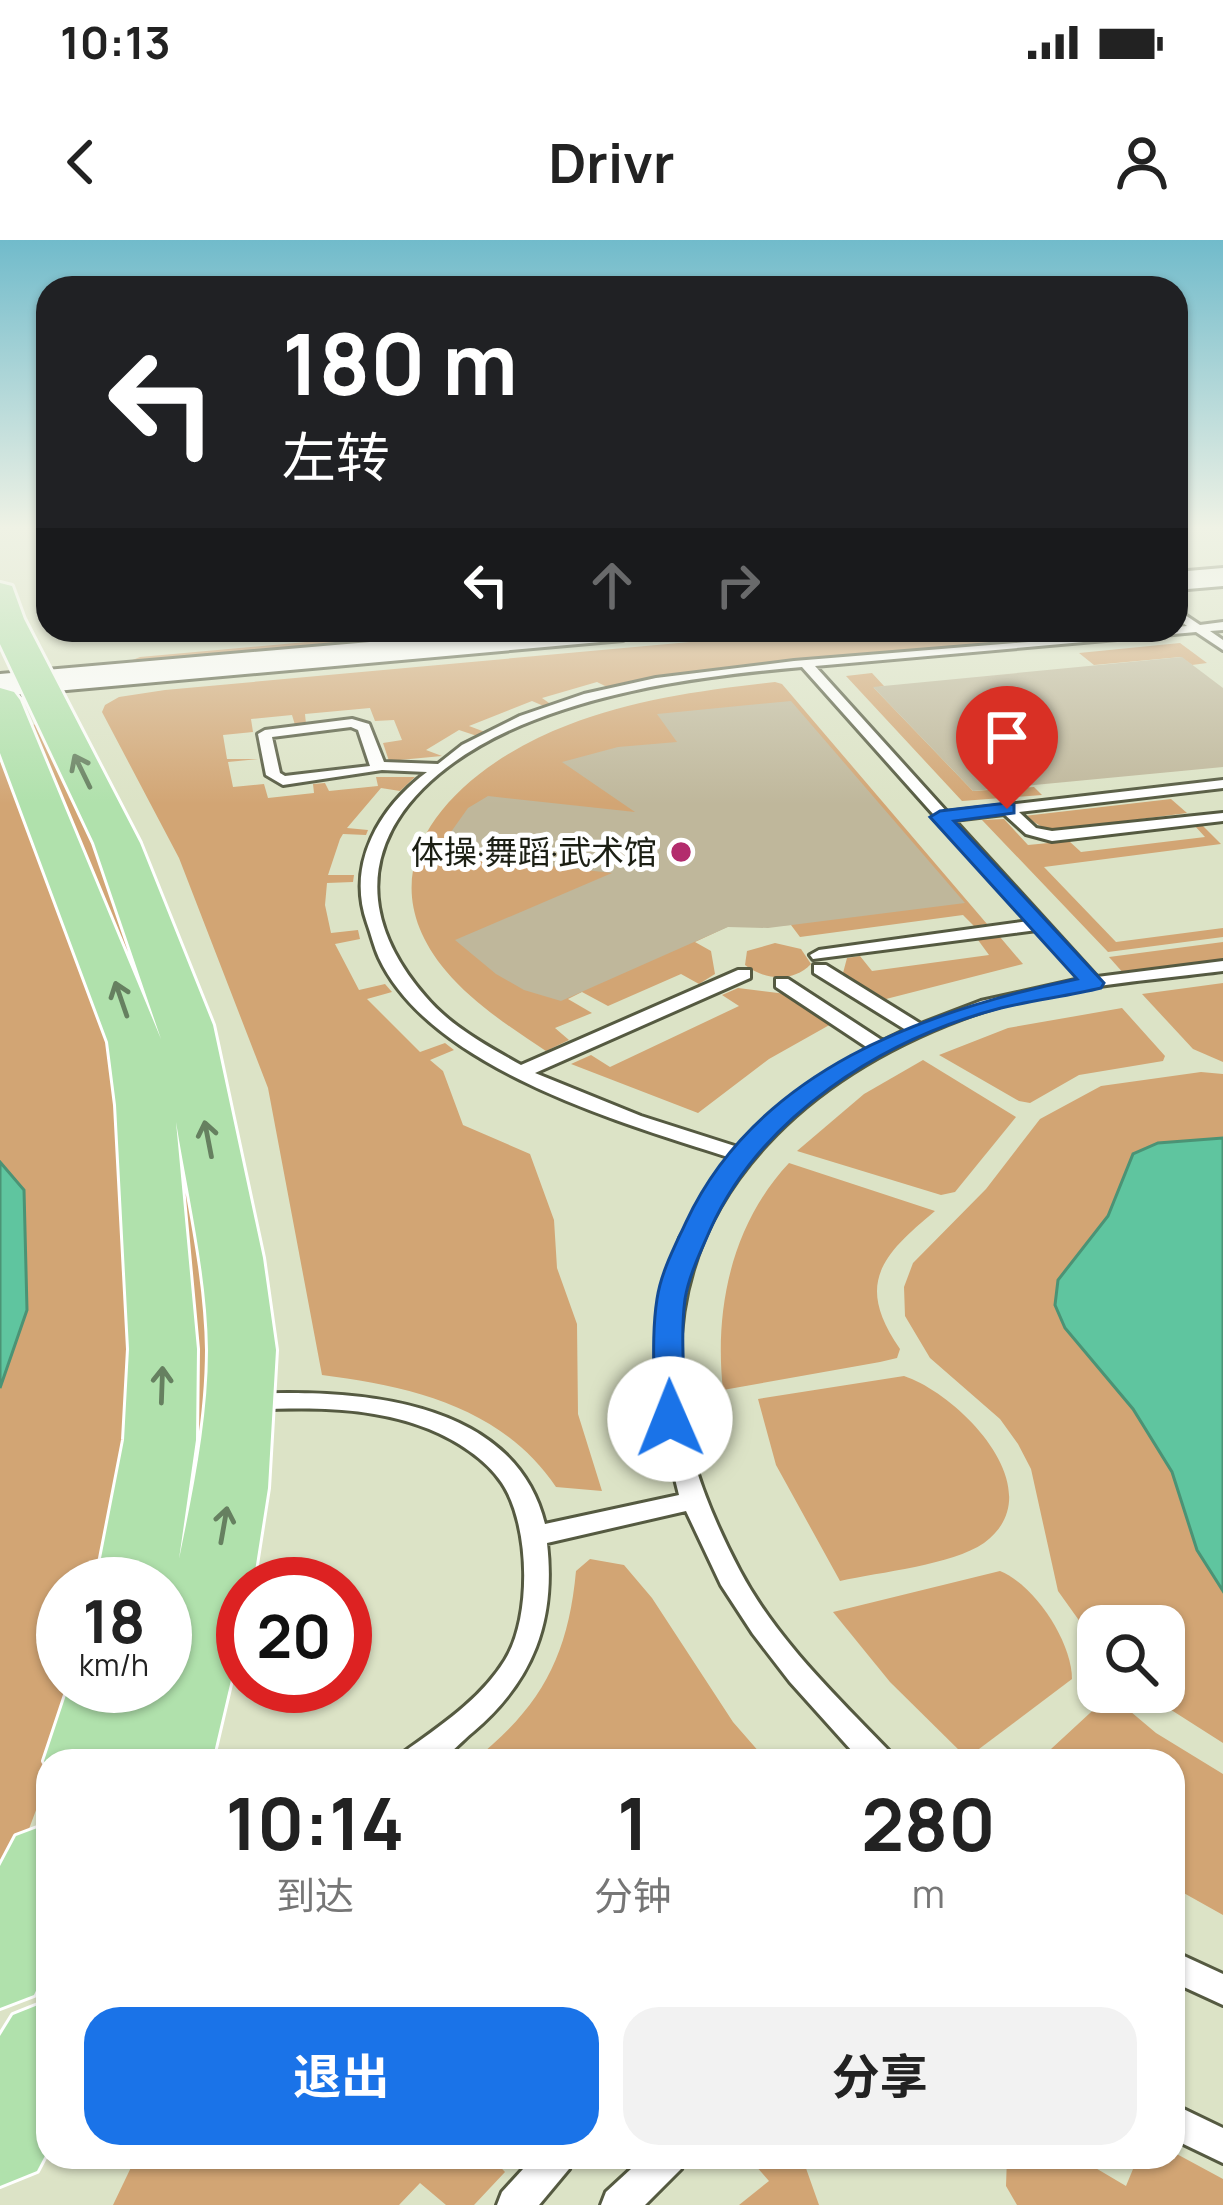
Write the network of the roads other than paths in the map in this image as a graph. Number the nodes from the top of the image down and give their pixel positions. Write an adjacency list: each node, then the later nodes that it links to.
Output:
1 (6, 621): 11 (main road)
2 (1188, 622): 4 (lane)
3 (1223, 626): 4 (lane)
4 (1198, 629): 5 (lane); 9 (lane)
5 (1188, 630)
6 (271, 642): 11 (main road)
7 (467, 642): 11 (main road)
8 (1057, 642): 10 (lane)
9 (1223, 646)
10 (807, 665): 13 (lane); 16 (lane)
11 (13, 677): 27 (main road, one-way to 11); 30 (main road, one-way to 11)
12 (379, 766): 12 (lane); 13 (lane)
13 (438, 768): 25 (lane)
14 (1223, 784): 15 (lane)
15 (1007, 809): 16 (lane); 17 (lane)
16 (940, 817): 18 (lane)
17 (1223, 817)
18 (1039, 925): 22 (lane); 23 (lane)
19 (1223, 966): 22 (lane)
20 (744, 974): 25 (lane)
21 (782, 983): 24 (lane)
22 (1093, 983): 23 (lane)
23 (918, 1030): 24 (lane)
24 (880, 1048): 26 (lane)
25 (521, 1072): 26 (lane)
26 (739, 1154): 28 (lane)
27 (241, 1403): 29 (lane); 33 (main road, one-way to 27)
28 (696, 1500): 29 (lane); 35 (lane)
29 (535, 1536): 34 (lane)
30 (140, 1557)
31 (103, 1713): 32 (main road)
32 (92, 1749)
33 (171, 1749)
34 (429, 1749)
35 (869, 1749)
36 (36, 1890): 37 (main road)
37 (0, 1963)
38 (1185, 1972): 39 (lane)
39 (1223, 1990)
40 (36, 2071): 42 (main road)
41 (1185, 2127): 43 (lane)
42 (0, 2134)
43 (1223, 2146)
44 (546, 2169): 46 (lane)
45 (657, 2169): 47 (lane)
46 (515, 2205)
47 (620, 2205)

